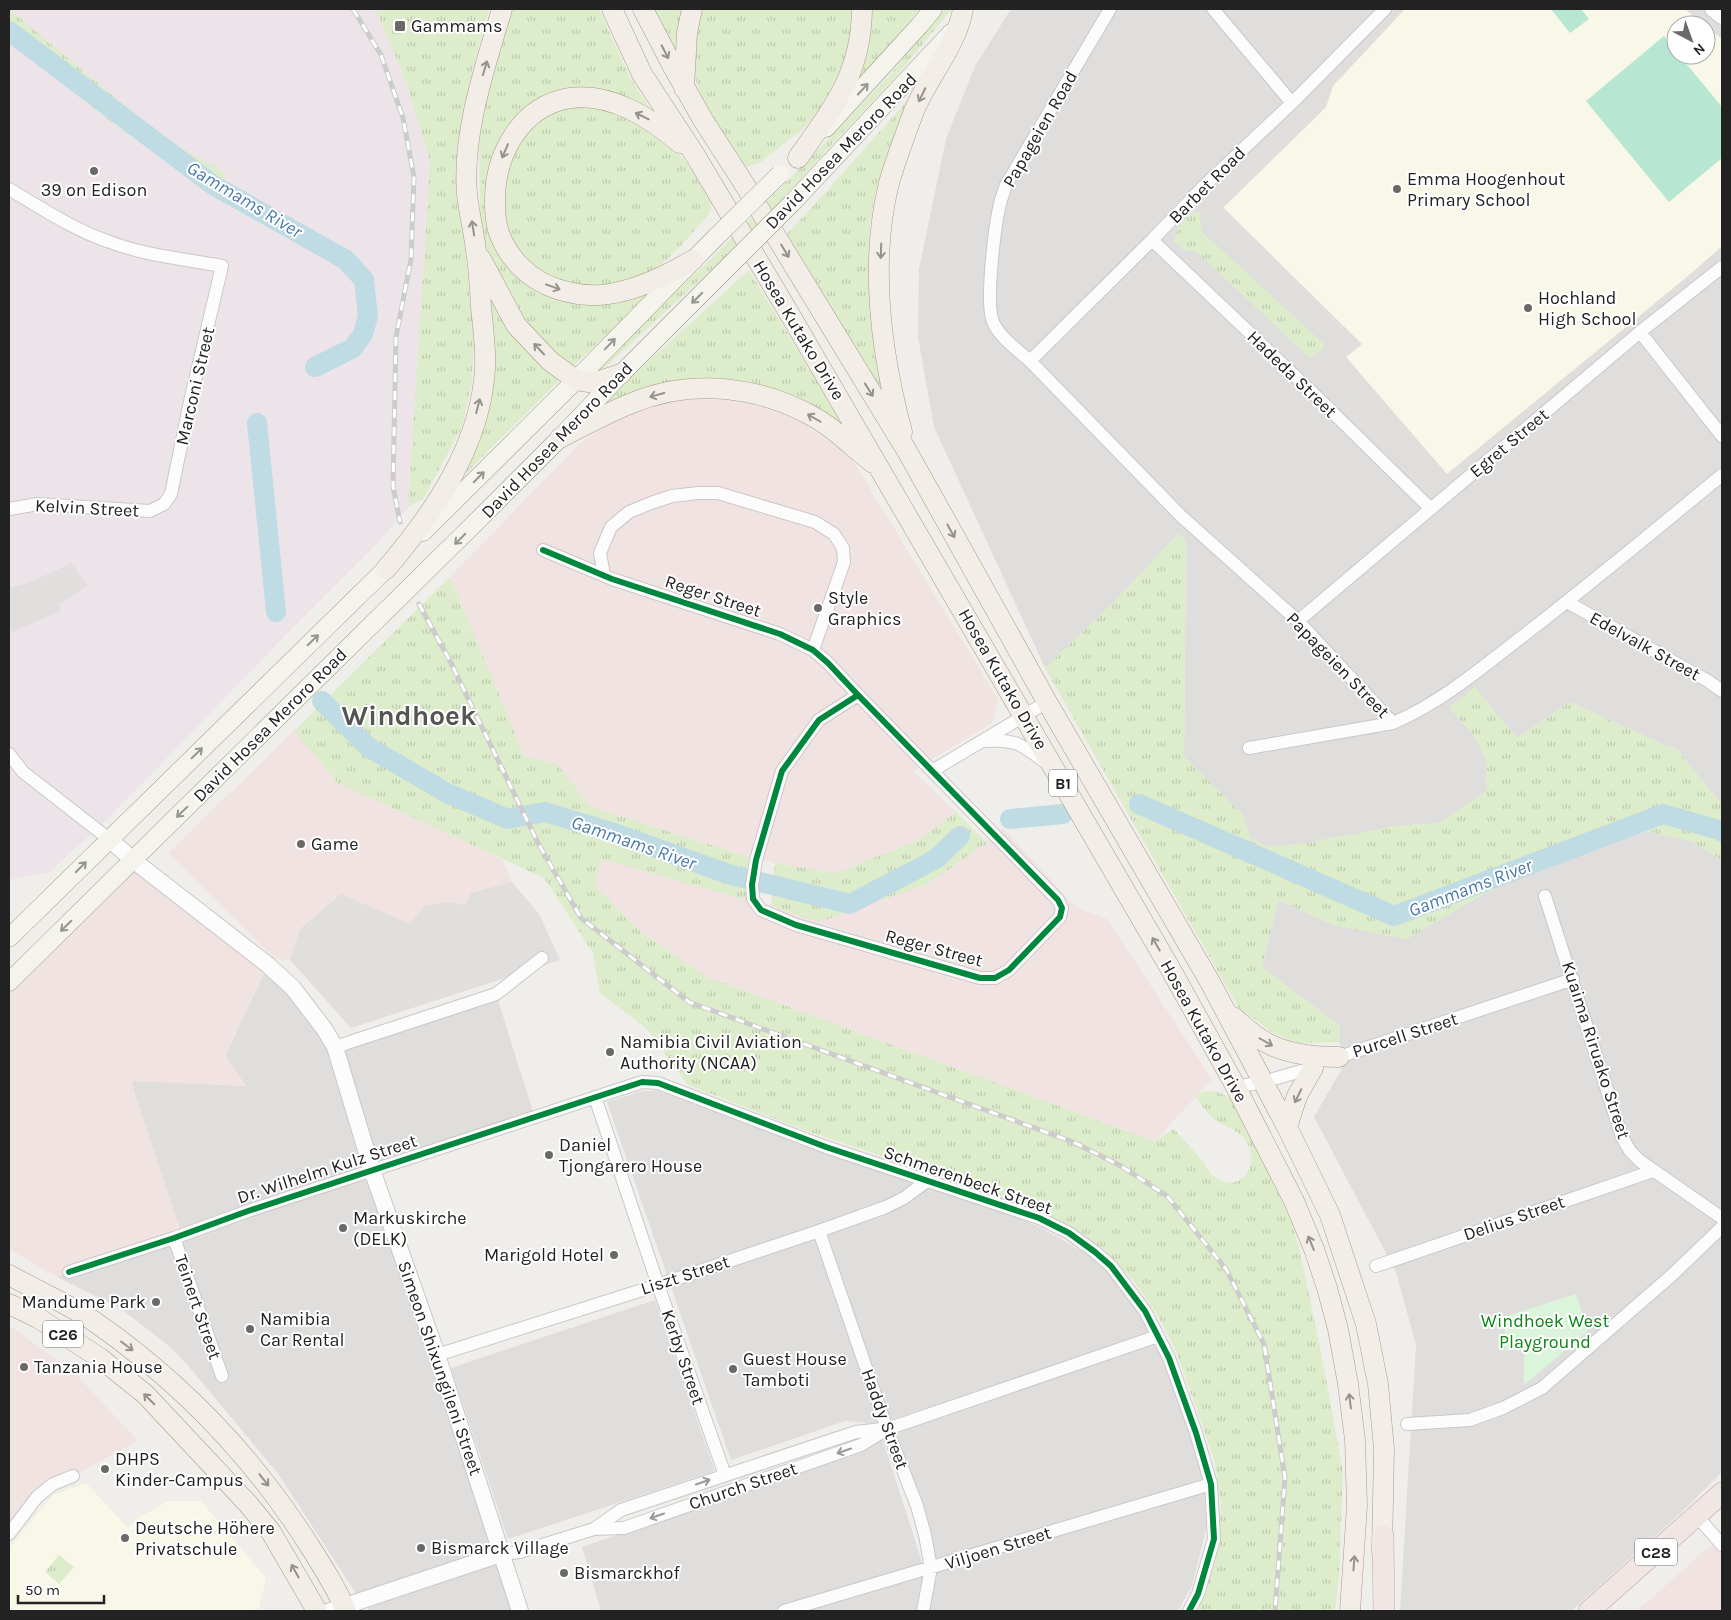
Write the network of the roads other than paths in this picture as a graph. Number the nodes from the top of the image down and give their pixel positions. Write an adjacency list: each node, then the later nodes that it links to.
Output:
1 (502, 9): 19 (main road, one-way to 1)
2 (612, 9): 15 (main road, Hosea Kutako Drive / B1)
3 (643, 9): 13 (main road, Hosea Kutako Drive / B1, one-way to 13)
4 (692, 9): 13 (main road)
5 (862, 9): 16 (main road)
6 (933, 9): 16 (main road, David Hosea Meroro Road, one-way to 6)
7 (1110, 9): 23 (street, Papageien Road)
8 (1213, 9): 14 (street)
9 (1385, 9): 14 (street, Barbet Road)
10 (1713, 9): 12 (street)
11 (964, 13): 24 (main road, David Hosea Meroro Road, one-way to 24, bridge); 28 (main road, one-way to 28)
12 (1722, 16)
13 (684, 88): 28 (main road, Hosea Kutako Drive / B1, one-way to 28)
14 (1292, 103): 18 (street, Barbet Road)
15 (695, 155): 20 (main road, one-way to 20); 29 (main road, Hosea Kutako Drive / B1)
16 (798, 158): 20 (main road, David Hosea Meroro Road, bridge)
17 (9, 189): 31 (street, Marconi Street)
18 (1152, 240): 23 (street, Barbet Road); 32 (street, Hadeda Street)
19 (476, 251): 25 (main road, one-way to 19); 35 (main road, one-way to 19)
20 (693, 260): 25 (main road, David Hosea Meroro Road, one-way to 20)
21 (1722, 267): 22 (street, Egret Street)
22 (1640, 332): 26 (street); 32 (street, Egret Street)
23 (1030, 361): 38 (street, Papageien Street)
24 (621, 374): 25 (main road); 27 (main road, David Hosea Meroro Road)
25 (576, 380): 35 (main road, David Hosea Meroro Road, one-way to 25)
26 (1722, 436)
27 (560, 438): 29 (main road, one-way to 27); 51 (main road, David Hosea Meroro Road, one-way to 51)
28 (907, 451): 42 (main road, Hosea Kutako Drive / B1, one-way to 42)
29 (880, 469): 43 (main road, Hosea Kutako Drive / B1)
30 (1722, 475): 37 (street, Papageien Street)
31 (164, 504): 33 (street, Kelvin Street)
32 (1430, 508): 38 (street, Egret Street)
33 (9, 509)
34 (543, 550): 36 (street, Reger Street)
35 (386, 568): 50 (main road, David Hosea Meroro Road, one-way to 35)
36 (604, 575): 39 (street, Reger Street); 39 (street)
37 (1567, 602): 40 (street, Edelvalk Street); 44 (street, Papageien Street)
38 (1298, 621): 44 (street, Papageien Street)
39 (813, 650): 41 (street, Reger Street)
40 (1722, 691)
41 (858, 695): 49 (street, Reger Street); 49 (street, Reger Street)
42 (1047, 702): 43 (street); 57 (main road, Hosea Kutako Drive / B1)
43 (1024, 716): 45 (street); 48 (main road, Hosea Kutako Drive / B1)
44 (1393, 723): 46 (street)
45 (982, 741): 48 (street); 49 (street)
46 (1249, 748)
47 (9, 754): 50 (street)
48 (1056, 770): 62 (main road, Hosea Kutako Drive / B1, one-way to 48)
49 (932, 771)
50 (109, 839): 51 (street); 53 (main road, David Hosea Meroro Road, one-way to 50)
51 (133, 860): 56 (main road, David Hosea Meroro Road, one-way to 56); 58 (street, Simeon Shixungileni Street)
52 (1546, 896): 55 (street, Kuaima Riruako Street)
53 (9, 938)
54 (542, 958): 58 (street)
55 (1572, 979): 59 (street, Purcell Street); 66 (street, Kuaima Riruako Street)
56 (9, 982)
57 (1227, 1013): 59 (main road, one-way to 59); 61 (main road, Hosea Kutako Drive / B1)
58 (335, 1047): 65 (street, Simeon Shixungileni Street)
59 (1339, 1057): 60 (street, Purcell Street)
60 (1313, 1068): 61 (street, Purcell Street); 64 (main road, one-way to 64)
61 (1263, 1082): 62 (street, Purcell Street); 64 (main road, Hosea Kutako Drive / B1)
62 (1236, 1087): 99 (main road, Hosea Kutako Drive / B1, one-way to 62)
63 (594, 1098): 65 (street, Dr. Wilhelm Kulz Street); 67 (street, Schmerenbeck Street); 75 (street, Kerby Street)
64 (1287, 1126): 89 (main road, Hosea Kutako Drive / B1)
65 (372, 1170): 71 (street, Dr. Wilhelm Kulz Street); 78 (street, Simeon Shixungileni Street)
66 (1653, 1171): 68 (street, Kuaima Riruako Street); 72 (street, Delius Street)
67 (927, 1181): 70 (street, Liszt Street); 77 (street, Schmerenbeck Street)
68 (1722, 1218)
69 (1722, 1226): 80 (street)
70 (819, 1231): 75 (street, Liszt Street); 81 (street, Haddy Street)
71 (174, 1238): 73 (street, Dr. Wilhelm Kulz Street); 79 (street, Teinert Street)
72 (1376, 1266)
73 (69, 1272)
74 (9, 1275): 93 (main road, C26, one-way to 93)
75 (658, 1285): 78 (street, Liszt Street); 82 (street, Kerby Street)
76 (9, 1304): 94 (main road, C26, one-way to 76)
77 (1158, 1336): 81 (street, Church Street); 84 (street, Schmerenbeck Street)
78 (437, 1355): 91 (street, Simeon Shixungileni Street)
79 (222, 1376)
80 (1407, 1424)
81 (887, 1429): 82 (street, Church Street); 87 (street, Church Street, one-way to 87); 92 (street, Haddy Street)
82 (725, 1475): 87 (street, Church Street, one-way to 82)
83 (73, 1476): 88 (street)
84 (1211, 1484): 92 (street, Viljoen Street); 98 (street, Schmerenbeck Street)
85 (1722, 1493): 86 (highway, C28)
86 (1697, 1516): 90 (street); 102 (highway, C28)
87 (594, 1528): 91 (street, Church Street)
88 (9, 1534)
89 (1383, 1536): 100 (main road, Hosea Kutako Drive / B1); 101 (highway)
90 (1722, 1545)
91 (502, 1554): 93 (street, Church Street); 95 (street, Simeon Shixungileni Street)
92 (931, 1568): 96 (street, Viljoen Street); 97 (street, Haddy Street)
93 (340, 1610)
94 (318, 1611)
95 (520, 1611)
96 (784, 1611)
97 (923, 1611)
98 (1189, 1611)
99 (1350, 1611)
100 (1376, 1611)
101 (1384, 1611)
102 (1589, 1611)

